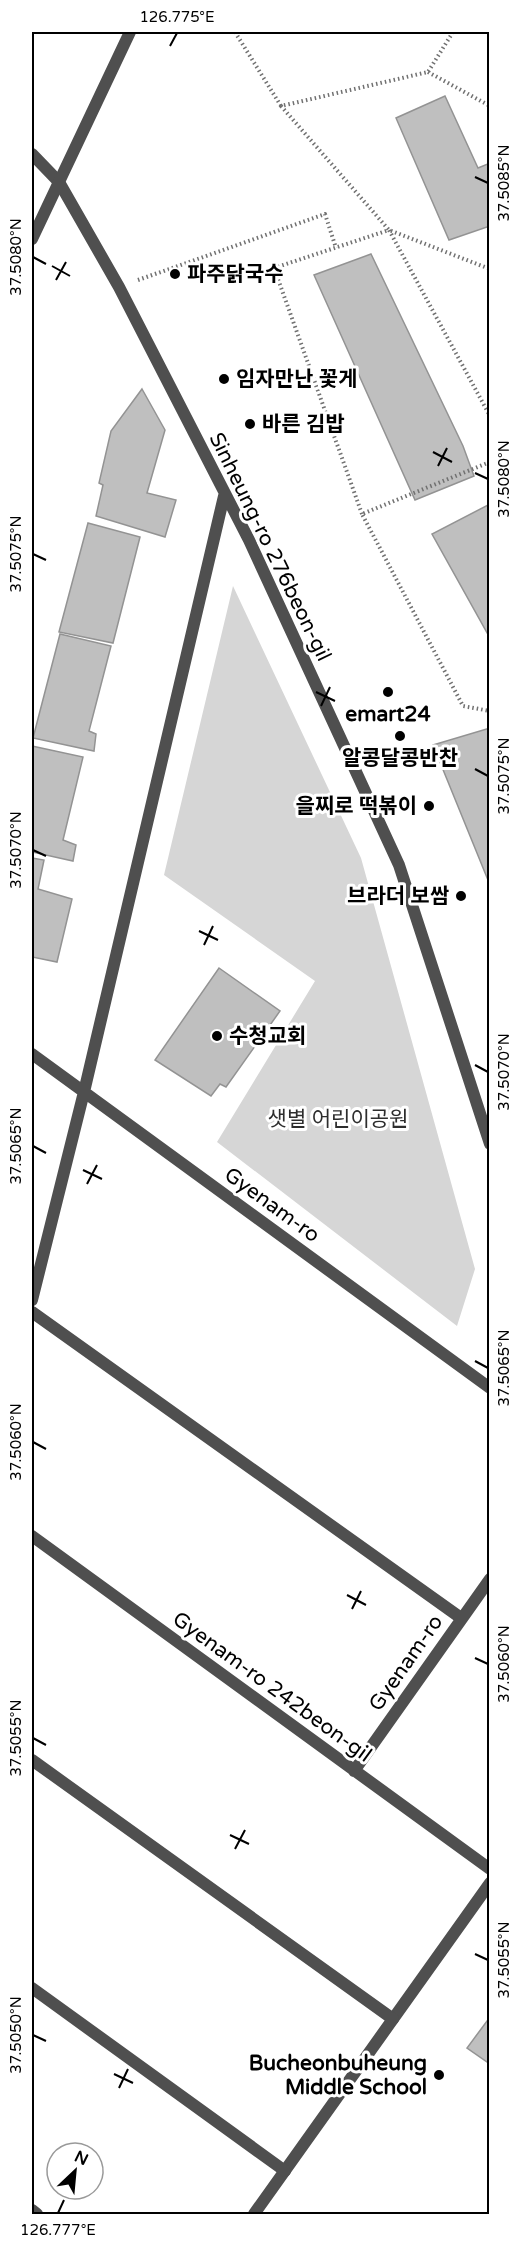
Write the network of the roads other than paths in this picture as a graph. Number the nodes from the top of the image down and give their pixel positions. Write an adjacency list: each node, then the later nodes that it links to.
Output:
1 (130, 32): 3 (street)
2 (32, 154): 3 (street, Sinheung-ro 276beon-gil)
3 (58, 182): 4 (street); 5 (street, Sinheung-ro 276beon-gil)
4 (32, 239)
5 (225, 496): 7 (street); 8 (street, Sinheung-ro 276beon-gil)
6 (32, 1054): 7 (street, Gyenam-ro)
7 (84, 1092): 9 (street); 11 (street, Gyenam-ro)
8 (489, 1139)
9 (32, 1300)
10 (32, 1312): 14 (street)
11 (489, 1388)
12 (32, 1536): 16 (street, Gyenam-ro 242beon-gil)
13 (489, 1579): 14 (street, Gyenam-ro)
14 (461, 1618): 16 (street, Gyenam-ro)
15 (32, 1760): 20 (street)
16 (354, 1771): 17 (street, Gyenam-ro 242beon-gil)
17 (489, 1869)
18 (489, 1883): 20 (street)
19 (32, 1988): 21 (street)
20 (393, 2019): 21 (street)
21 (285, 2171): 24 (street)
22 (32, 2210): 23 (street)
23 (37, 2214)
24 (254, 2214)

